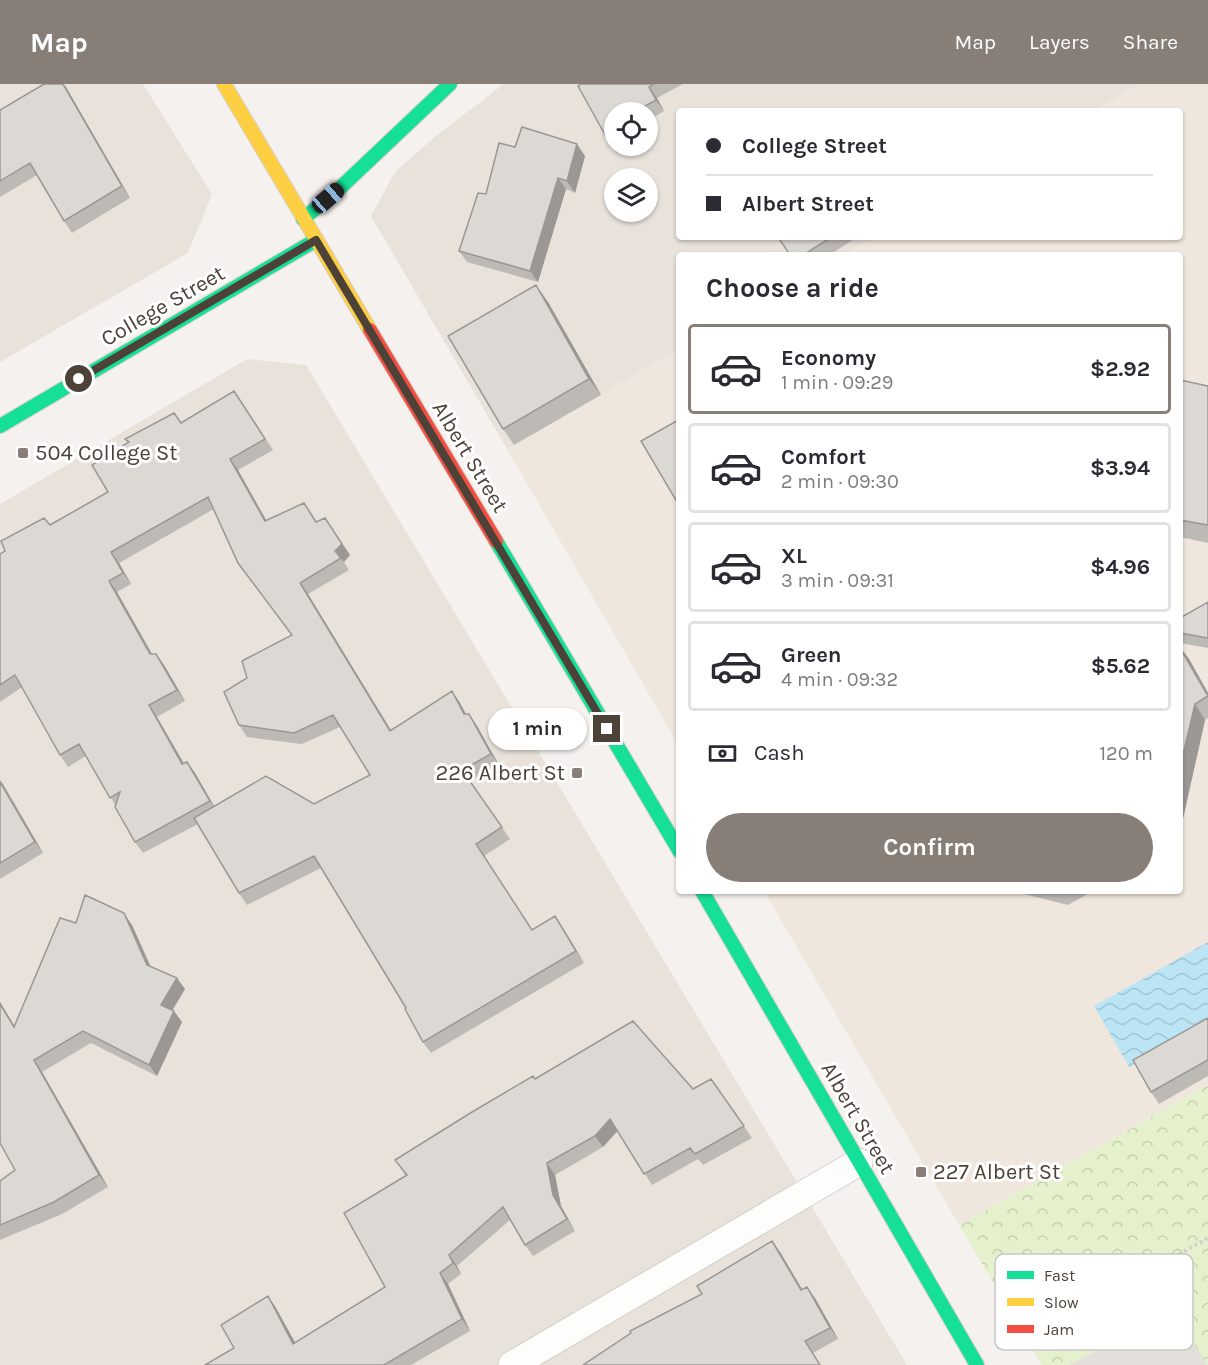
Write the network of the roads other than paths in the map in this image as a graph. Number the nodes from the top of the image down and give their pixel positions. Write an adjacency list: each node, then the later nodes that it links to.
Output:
1 (224, 84): 3 (main road, Albert Street)
2 (450, 84): 3 (main road)
3 (303, 219): 4 (main road, Albert Street)
4 (316, 240): 5 (main road, College Street); 6 (main road, Albert Street)
5 (0, 426)
6 (676, 845)
7 (704, 894): 8 (main road, Albert Street)
8 (859, 1162): 9 (lane); 10 (main road, Albert Street)
9 (512, 1365)
10 (977, 1365)

